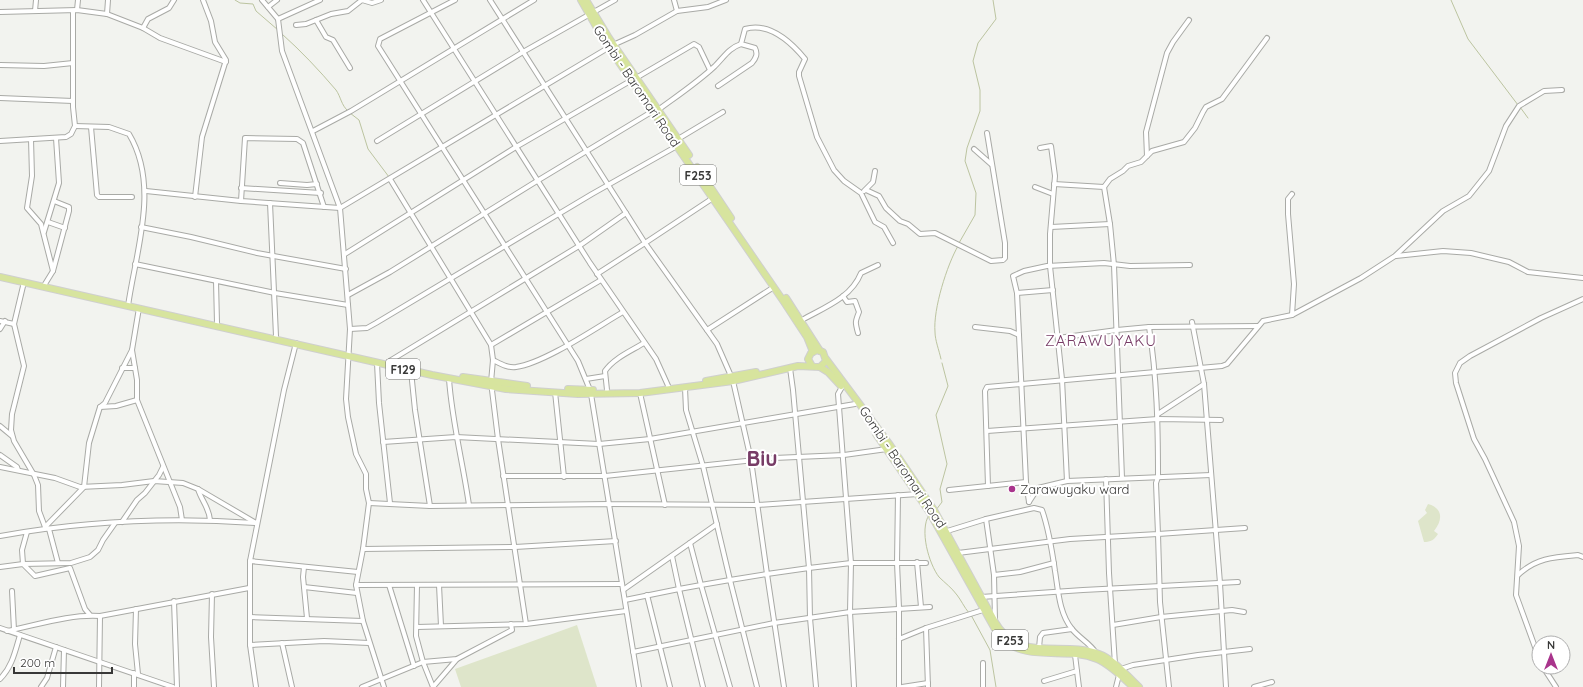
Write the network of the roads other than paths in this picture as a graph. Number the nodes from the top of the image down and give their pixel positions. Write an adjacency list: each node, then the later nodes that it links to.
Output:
1 (36, 0): 21 (street)
2 (78, 0): 20 (street)
3 (108, 0): 25 (street)
4 (174, 0): 32 (street)
5 (203, 0): 38 (street)
6 (262, 0): 19 (street)
7 (277, 0): 19 (street)
8 (320, 0): 27 (street)
9 (381, 0): 28 (street)
10 (423, 0): 24 (street)
11 (455, 0): 24 (street)
12 (490, 0): 29 (street)
13 (534, 0): 29 (street)
14 (581, 0): 26 (main road, Gombi - Baromari Road / F253)
15 (586, 0): 26 (main road, Gombi - Baromari Road / F253)
16 (614, 0): 26 (street)
17 (674, 0): 22 (street)
18 (726, 0): 22 (street)
19 (268, 7): 27 (street)
20 (75, 10): 21 (street); 25 (street); 39 (street)
21 (35, 11): 23 (street)
22 (677, 11): 35 (street)
23 (0, 12)
24 (430, 12): 36 (street); 44 (street)
25 (107, 14): 32 (street)
26 (591, 14): 35 (main road, Gombi - Baromari Road / F253); 37 (street)
27 (278, 19): 58 (street)
28 (316, 20): 31 (street); 41 (street)
29 (503, 20): 36 (street); 37 (street)
30 (1189, 20): 70 (street)
31 (296, 25)
32 (143, 28): 38 (street)
33 (1267, 38): 70 (street)
34 (741, 44): 42 (street); 47 (street); 86 (street)
35 (611, 46): 43 (main road, Gombi - Baromari Road / F253); 46 (street)
36 (454, 50): 44 (street); 45 (street)
37 (523, 52): 45 (street); 46 (street)
38 (226, 62): 90 (street)
39 (73, 63): 40 (street); 50 (street)
40 (0, 65)
41 (350, 68)
42 (710, 70): 43 (street); 51 (street)
43 (634, 79): 51 (main road, Gombi - Baromari Road / F253); 55 (street)
44 (401, 81): 53 (street); 58 (street)
45 (474, 82): 53 (street); 54 (street)
46 (545, 86): 54 (street); 55 (street)
47 (718, 86)
48 (1562, 90): 115 (street)
49 (0, 98): 50 (street)
50 (73, 101): 56 (street)
51 (656, 110): 64 (main road, Gombi - Baromari Road / F253); 69 (street)
52 (723, 112): 64 (street)
53 (421, 113): 63 (street); 66 (street)
54 (496, 115): 65 (street); 66 (street)
55 (565, 118): 65 (street); 69 (street)
56 (75, 126): 57 (street); 60 (street)
57 (91, 128): 84 (street); 89 (street)
58 (313, 131): 97 (street)
59 (987, 133): 71 (street)
60 (56, 138): 61 (street); 92 (street)
61 (31, 139): 62 (street); 107 (street)
62 (0, 141)
63 (377, 141)
64 (678, 142): 79 (street); 91 (main road, Gombi - Baromari Road / F253); 96 (main road, Gombi - Baromari Road / F253)
65 (516, 147): 74 (street); 75 (street)
66 (443, 148): 73 (street); 74 (street)
67 (1040, 148): 78 (street)
68 (974, 149): 71 (street)
69 (587, 152): 75 (street); 79 (street)
70 (1147, 156): 81 (street)
71 (992, 165): 83 (street)
72 (875, 171): 83 (street)
73 (390, 179): 97 (street); 99 (street)
74 (463, 181): 99 (street); 100 (street)
75 (537, 181): 100 (street); 101 (street)
76 (280, 183): 77 (street)
77 (317, 184): 82 (street); 85 (street)
78 (1054, 184): 81 (street); 87 (street)
79 (608, 185): 98 (street); 101 (street)
80 (1035, 187): 87 (street)
81 (1104, 187): 103 (street)
82 (242, 188): 85 (street); 93 (street)
83 (866, 190): 86 (street)
84 (146, 191): 90 (street); 104 (street)
85 (321, 193): 95 (street)
86 (861, 193): 109 (street)
87 (1053, 194): 105 (street)
88 (1292, 194): 146 (street)
89 (132, 197)
90 (195, 197): 93 (street)
91 (713, 198): 96 (main road, Gombi - Baromari Road / F253); 108 (street)
92 (54, 201): 102 (street); 106 (street)
93 (241, 201): 94 (street)
94 (270, 203): 95 (street); 114 (street)
95 (324, 207): 97 (street)
96 (721, 207): 133 (main road, Gombi - Baromari Road / F253); 147 (main road, Gombi - Baromari Road / F253)
97 (340, 208): 113 (street)
98 (626, 213): 108 (street); 110 (street)
99 (410, 214): 112 (street); 113 (street)
100 (485, 214): 111 (street); 112 (street)
101 (558, 215): 110 (street); 111 (street)
102 (48, 222): 106 (street); 107 (street)
103 (1110, 224): 105 (street); 118 (street)
104 (141, 227): 114 (street); 116 (street)
105 (1051, 227): 120 (street)
106 (65, 228): 122 (street)
107 (44, 232): 122 (street)
108 (645, 243): 124 (street); 158 (street)
109 (893, 243)
110 (579, 246): 124 (street); 128 (street)
111 (505, 247): 127 (street); 128 (street)
112 (430, 248): 127 (street); 137 (street)
113 (344, 254): 121 (street)
114 (273, 256): 121 (street); 135 (street)
115 (1395, 256): 126 (street); 146 (street)
116 (135, 264): 130 (street); 140 (street)
117 (878, 265): 138 (street)
118 (1114, 265): 119 (street); 120 (street); 159 (street)
119 (1190, 265)
120 (1050, 266): 134 (street); 136 (street)
121 (346, 269): 137 (street)
122 (53, 271): 132 (street)
123 (0, 273): 132 (main road, F129)
124 (597, 274): 129 (street)
125 (0, 277): 131 (main road, F129)
126 (1583, 278)
127 (450, 279): 143 (street); 157 (street)
128 (525, 279): 143 (street); 144 (street)
129 (601, 280): 144 (street); 145 (street)
130 (216, 281): 135 (street); 149 (street)
131 (24, 282): 140 (main road, F129); 151 (street)
132 (45, 284): 140 (main road, F129)
133 (774, 287): 158 (street); 171 (main road, Gombi - Baromari Road / F253)
134 (1052, 290): 136 (street); 163 (street)
135 (275, 293): 141 (street); 162 (street)
136 (1017, 294): 161 (street)
137 (348, 295): 141 (street)
138 (843, 296): 147 (street); 160 (street)
139 (1583, 299): 304 (street)
140 (128, 304): 142 (main road, F129); 149 (main road, F129)
141 (348, 305): 157 (street)
142 (139, 308): 164 (main road, F129); 168 (street)
143 (471, 311): 166 (street); 174 (street)
144 (547, 312): 166 (street); 167 (street)
145 (623, 312): 165 (street); 167 (street)
146 (1292, 315): 152 (street)
147 (802, 320): 169 (main road, Gombi - Baromari Road / F253)
148 (2, 321): 151 (street); 156 (street)
149 (217, 322): 162 (main road, F129)
150 (1192, 322): 154 (street)
151 (14, 324): 215 (street)
152 (1258, 326): 154 (street); 181 (street)
153 (975, 327): 161 (street)
154 (1192, 327): 155 (street); 181 (street)
155 (1149, 328): 159 (street); 183 (street)
156 (0, 329)
157 (350, 329): 170 (street)
158 (707, 330): 188 (street)
159 (1117, 330): 163 (street); 185 (street)
160 (858, 333)
161 (1019, 335): 191 (street)
162 (276, 336): 170 (main road, F129)
163 (1058, 338): 189 (street)
164 (296, 343): 170 (main road, F129); 270 (street)
165 (644, 343): 184 (street); 194 (street)
166 (491, 345): 173 (street)
167 (567, 345): 173 (street); 187 (street)
168 (132, 350): 177 (street); 178 (street)
169 (820, 351): 171 (main road); 172 (main road, F253)
170 (349, 354): 174 (main road, F129); 175 (main road, F129); 254 (street)
171 (811, 354): 176 (main road, F253); 188 (main road, F129)
172 (826, 359): 180 (main road); 264 (main road, Gombi - Baromari Road / F253)
173 (493, 360): 190 (street)
174 (388, 362): 190 (main road, F129)
175 (377, 363): 182 (main road, F129); 220 (street)
176 (812, 366): 179 (main road, F129); 180 (main road, F253)
177 (122, 368): 178 (street); 202 (street)
178 (135, 368): 200 (street)
179 (790, 368): 188 (main road, F129); 204 (street)
180 (820, 368): 193 (main road, Gombi - Baromari Road / F253)
181 (1202, 369): 183 (street); 192 (street)
182 (411, 371): 186 (main road, F129); 217 (street)
183 (1156, 373): 185 (street); 205 (street)
184 (605, 376): 187 (street); 196 (street)
185 (1117, 376): 189 (street); 209 (street)
186 (449, 379): 190 (main road, F129); 216 (street)
187 (586, 379): 198 (street)
188 (732, 379): 194 (main road, F129); 195 (main road, F129); 208 (street)
189 (1062, 379): 191 (street); 211 (street)
190 (491, 384): 197 (main road, F129); 198 (main road, F129); 218 (street)
191 (1021, 384): 212 (street); 214 (street)
192 (1204, 384): 205 (street); 206 (street)
193 (842, 387): 201 (main road, Gombi - Baromari Road / F253); 203 (street)
194 (669, 388): 195 (main road, F129); 196 (main road, F129); 199 (main road, F129)
195 (685, 388): 213 (street)
196 (607, 390): 198 (main road, F129)
197 (555, 392): 198 (main road, F129); 221 (street)
198 (590, 392): 199 (main road, F129); 222 (street)
199 (640, 393): 219 (street)
200 (137, 400): 202 (street); 230 (street)
201 (855, 404): 203 (street); 223 (main road, Gombi - Baromari Road / F253)
202 (100, 407): 246 (street)
203 (840, 407): 204 (street); 225 (street)
204 (795, 414): 208 (street); 226 (street)
205 (1158, 417): 206 (street); 209 (street); 238 (street)
206 (1206, 419): 207 (street); 234 (street)
207 (1221, 420)
208 (742, 422): 213 (street); 227 (street)
209 (1120, 422): 211 (street); 239 (street)
210 (0, 426): 215 (street)
211 (1065, 427): 212 (street); 243 (street)
212 (1023, 429): 214 (street); 244 (street)
213 (692, 431): 219 (street); 228 (street)
214 (987, 431): 245 (street)
215 (12, 436): 233 (street)
216 (456, 437): 217 (street); 218 (street); 261 (street)
217 (420, 438): 220 (street); 260 (street)
218 (498, 439): 221 (street); 235 (street)
219 (650, 439): 222 (street); 232 (street)
220 (383, 442): 255 (street)
221 (560, 443): 222 (street); 237 (street)
222 (599, 444): 236 (street)
223 (887, 449): 225 (street); 249 (main road, Gombi - Baromari Road / F253)
224 (0, 455): 231 (street)
225 (844, 455): 226 (street); 251 (street)
226 (799, 457): 227 (street); 252 (street)
227 (752, 460): 228 (street); 259 (street)
228 (703, 466): 232 (street); 257 (street)
229 (0, 467): 231 (street)
230 (163, 467): 241 (street); 242 (street)
231 (18, 470): 233 (street)
232 (656, 470): 236 (street); 258 (street)
233 (34, 475): 246 (street); 272 (street)
234 (1212, 475): 238 (street); 274 (street)
235 (503, 476): 237 (street); 262 (street)
236 (605, 476): 237 (street); 256 (street)
237 (564, 477)
238 (1158, 477): 239 (street); 277 (street)
239 (1122, 478): 240 (street)
240 (1106, 479): 243 (street); 279 (street)
241 (154, 481): 242 (street); 246 (street); 268 (street)
242 (169, 481): 247 (street); 266 (street)
243 (1067, 481): 253 (street)
244 (1026, 482): 245 (street); 253 (street)
245 (988, 486): 248 (street)
246 (84, 487): 272 (street)
247 (198, 488): 267 (street); 270 (street)
248 (949, 490)
249 (918, 494): 250 (street); 264 (main road, Gombi - Baromari Road / F253)
250 (898, 495): 251 (street); 290 (street)
251 (847, 499): 252 (street); 293 (street)
252 (803, 502): 259 (street); 300 (street)
253 (1029, 502): 263 (street)
254 (369, 503): 255 (street); 285 (street)
255 (390, 503): 260 (street)
256 (609, 504): 258 (street); 262 (street); 281 (street)
257 (711, 504): 258 (street); 259 (street); 271 (street)
258 (665, 505)
259 (758, 505): 302 (street)
260 (430, 506): 261 (street)
261 (469, 506): 262 (street)
262 (508, 506): 283 (street)
263 (1029, 509): 265 (street); 280 (street)
264 (934, 514): 276 (main road, Gombi - Baromari Road / F253)
265 (986, 519): 276 (street); 284 (street)
266 (182, 520): 267 (street); 268 (street)
267 (210, 520): 270 (street)
268 (122, 522): 269 (street)
269 (115, 523): 272 (street); 297 (street)
270 (256, 523): 289 (street)
271 (717, 524): 282 (street); 305 (street)
272 (47, 528): 275 (street); 292 (street)
273 (1245, 528): 274 (street)
274 (1215, 530): 277 (street); 307 (street)
275 (27, 532): 278 (street); 296 (street)
276 (944, 532): 286 (main road, Gombi - Baromari Road / F253); 334 (main road, Gombi - Baromari Road / F253)
277 (1158, 534): 279 (street); 314 (street)
278 (0, 536)
279 (1108, 537): 280 (street); 319 (street)
280 (1050, 541): 284 (street); 295 (street)
281 (616, 542): 283 (street); 308 (street)
282 (690, 543): 287 (street); 313 (street)
283 (515, 547): 285 (street); 315 (street)
284 (991, 548): 286 (street); 303 (street)
285 (363, 549): 301 (street)
286 (958, 553): 327 (main road, Gombi - Baromari Road / F253)
287 (672, 556): 318 (street); 320 (street)
288 (1583, 557): 304 (street)
289 (250, 561): 299 (street); 316 (street)
290 (897, 562): 291 (street); 293 (street); 332 (street)
291 (917, 562): 294 (street); 330 (street)
292 (58, 563): 296 (street); 297 (street)
293 (851, 563): 300 (street); 336 (street)
294 (926, 563)
295 (1054, 563): 303 (street); 322 (street)
296 (23, 564): 297 (street); 298 (street)
297 (71, 566): 339 (street)
298 (0, 567)
299 (304, 567): 301 (street); 317 (street)
300 (809, 568): 302 (street); 344 (street)
301 (358, 572): 309 (street)
302 (767, 574): 305 (street); 347 (street)
303 (994, 575): 325 (street)
304 (1518, 575): 361 (street)
305 (730, 580): 313 (street); 355 (street)
306 (1238, 582): 307 (street)
307 (1220, 583): 314 (street); 337 (street)
308 (622, 584): 315 (street); 320 (street)
309 (356, 585): 310 (street); 323 (street)
310 (388, 585): 311 (street); 382 (street)
311 (417, 585): 312 (street); 352 (street)
312 (440, 585): 315 (street); 351 (street)
313 (701, 585): 318 (street); 360 (street)
314 (1159, 585): 319 (street); 342 (street)
315 (521, 586): 349 (street)
316 (249, 588): 324 (street); 341 (street)
317 (304, 588): 323 (street); 343 (street)
318 (679, 589): 326 (street); 363 (street)
319 (1110, 589): 322 (street); 350 (street)
320 (623, 590): 328 (street)
321 (12, 591): 357 (street)
322 (1058, 592): 325 (street); 356 (street)
323 (357, 593): 345 (street)
324 (212, 594): 329 (street); 398 (street)
325 (994, 595): 327 (street); 346 (street)
326 (647, 596): 328 (street); 367 (street)
327 (981, 597): 346 (main road, Gombi - Baromari Road / F253)
328 (625, 600): 335 (street)
329 (174, 601): 333 (street); 397 (street)
330 (921, 607): 331 (street); 332 (street)
331 (930, 607)
332 (900, 608): 336 (street); 362 (street)
333 (136, 609): 340 (street); 385 (street)
334 (983, 610): 354 (street); 375 (main road, Gombi - Baromari Road / F253)
335 (626, 611): 349 (street); 372 (street)
336 (850, 612): 344 (street); 411 (street)
337 (1222, 612): 338 (street); 342 (street); 373 (street)
338 (1244, 612)
339 (90, 615): 340 (street); 357 (street)
340 (100, 616): 378 (street)
341 (250, 617): 343 (street); 366 (street)
342 (1161, 617): 350 (street); 377 (street)
343 (307, 618): 345 (street)
344 (810, 618): 347 (street); 410 (street)
345 (362, 621): 365 (street)
346 (995, 622): 369 (main road, Gombi - Baromari Road / F253)
347 (774, 623): 355 (street); 409 (street)
348 (511, 624): 349 (street); 351 (street); 376 (street)
349 (526, 624)
350 (1113, 625): 381 (street)
351 (440, 626): 352 (street)
352 (417, 627): 379 (street)
353 (0, 628): 358 (street)
354 (926, 628): 362 (street); 391 (street)
355 (743, 629): 360 (street); 408 (street)
356 (1072, 629): 369 (street); 374 (street)
357 (14, 630): 358 (street)
358 (7, 631): 359 (street)
359 (20, 635): 368 (street); 388 (street)
360 (716, 635): 363 (street); 407 (street)
361 (1531, 636)
362 (899, 639): 412 (street)
363 (691, 640): 367 (street); 406 (street)
364 (282, 643): 365 (street); 366 (street); 400 (street)
365 (369, 643): 387 (street)
366 (250, 645): 399 (street)
367 (659, 646): 372 (street); 405 (street)
368 (56, 647): 371 (street); 392 (street)
369 (1039, 648): 374 (main road, Gombi - Baromari Road / F253)
370 (1250, 649): 373 (street)
371 (64, 650): 378 (street); 393 (street)
372 (633, 652): 404 (street)
373 (1224, 652): 377 (street); 419 (street)
374 (1096, 653): 381 (main road, Gombi - Baromari Road / F253)
375 (1075, 655): 383 (street); 384 (main road, Gombi - Baromari Road / F253)
376 (456, 660): 379 (street); 403 (street)
377 (1166, 660): 384 (street); 418 (street)
378 (98, 661): 385 (street); 394 (street)
379 (423, 662): 382 (street); 403 (street)
380 (982, 663): 413 (street)
381 (1115, 664): 384 (main road, Gombi - Baromari Road / F253)
382 (414, 666): 387 (street)
383 (1077, 671): 389 (street); 414 (street)
384 (1120, 672): 415 (street); 416 (main road, Gombi - Baromari Road / F253); 417 (main road, Gombi - Baromari Road / F253)
385 (136, 673): 395 (street); 396 (street)
386 (1548, 675): 421 (street)
387 (382, 678): 401 (street); 402 (street)
388 (0, 679)
389 (1044, 681)
390 (1272, 682): 420 (street)
391 (928, 685): 412 (street)
392 (41, 687)
393 (63, 687)
394 (99, 687)
395 (134, 687)
396 (173, 687)
397 (177, 687)
398 (214, 687)
399 (256, 687)
400 (292, 687)
401 (362, 687)
402 (384, 687)
403 (433, 687)
404 (639, 687)
405 (670, 687)
406 (702, 687)
407 (730, 687)
408 (757, 687)
409 (784, 687)
410 (816, 687)
411 (854, 687)
412 (901, 687)
413 (983, 687)
414 (1079, 687)
415 (1116, 687)
416 (1133, 687)
417 (1139, 687)
418 (1169, 687)
419 (1226, 687)
420 (1254, 687)
421 (1556, 687)

